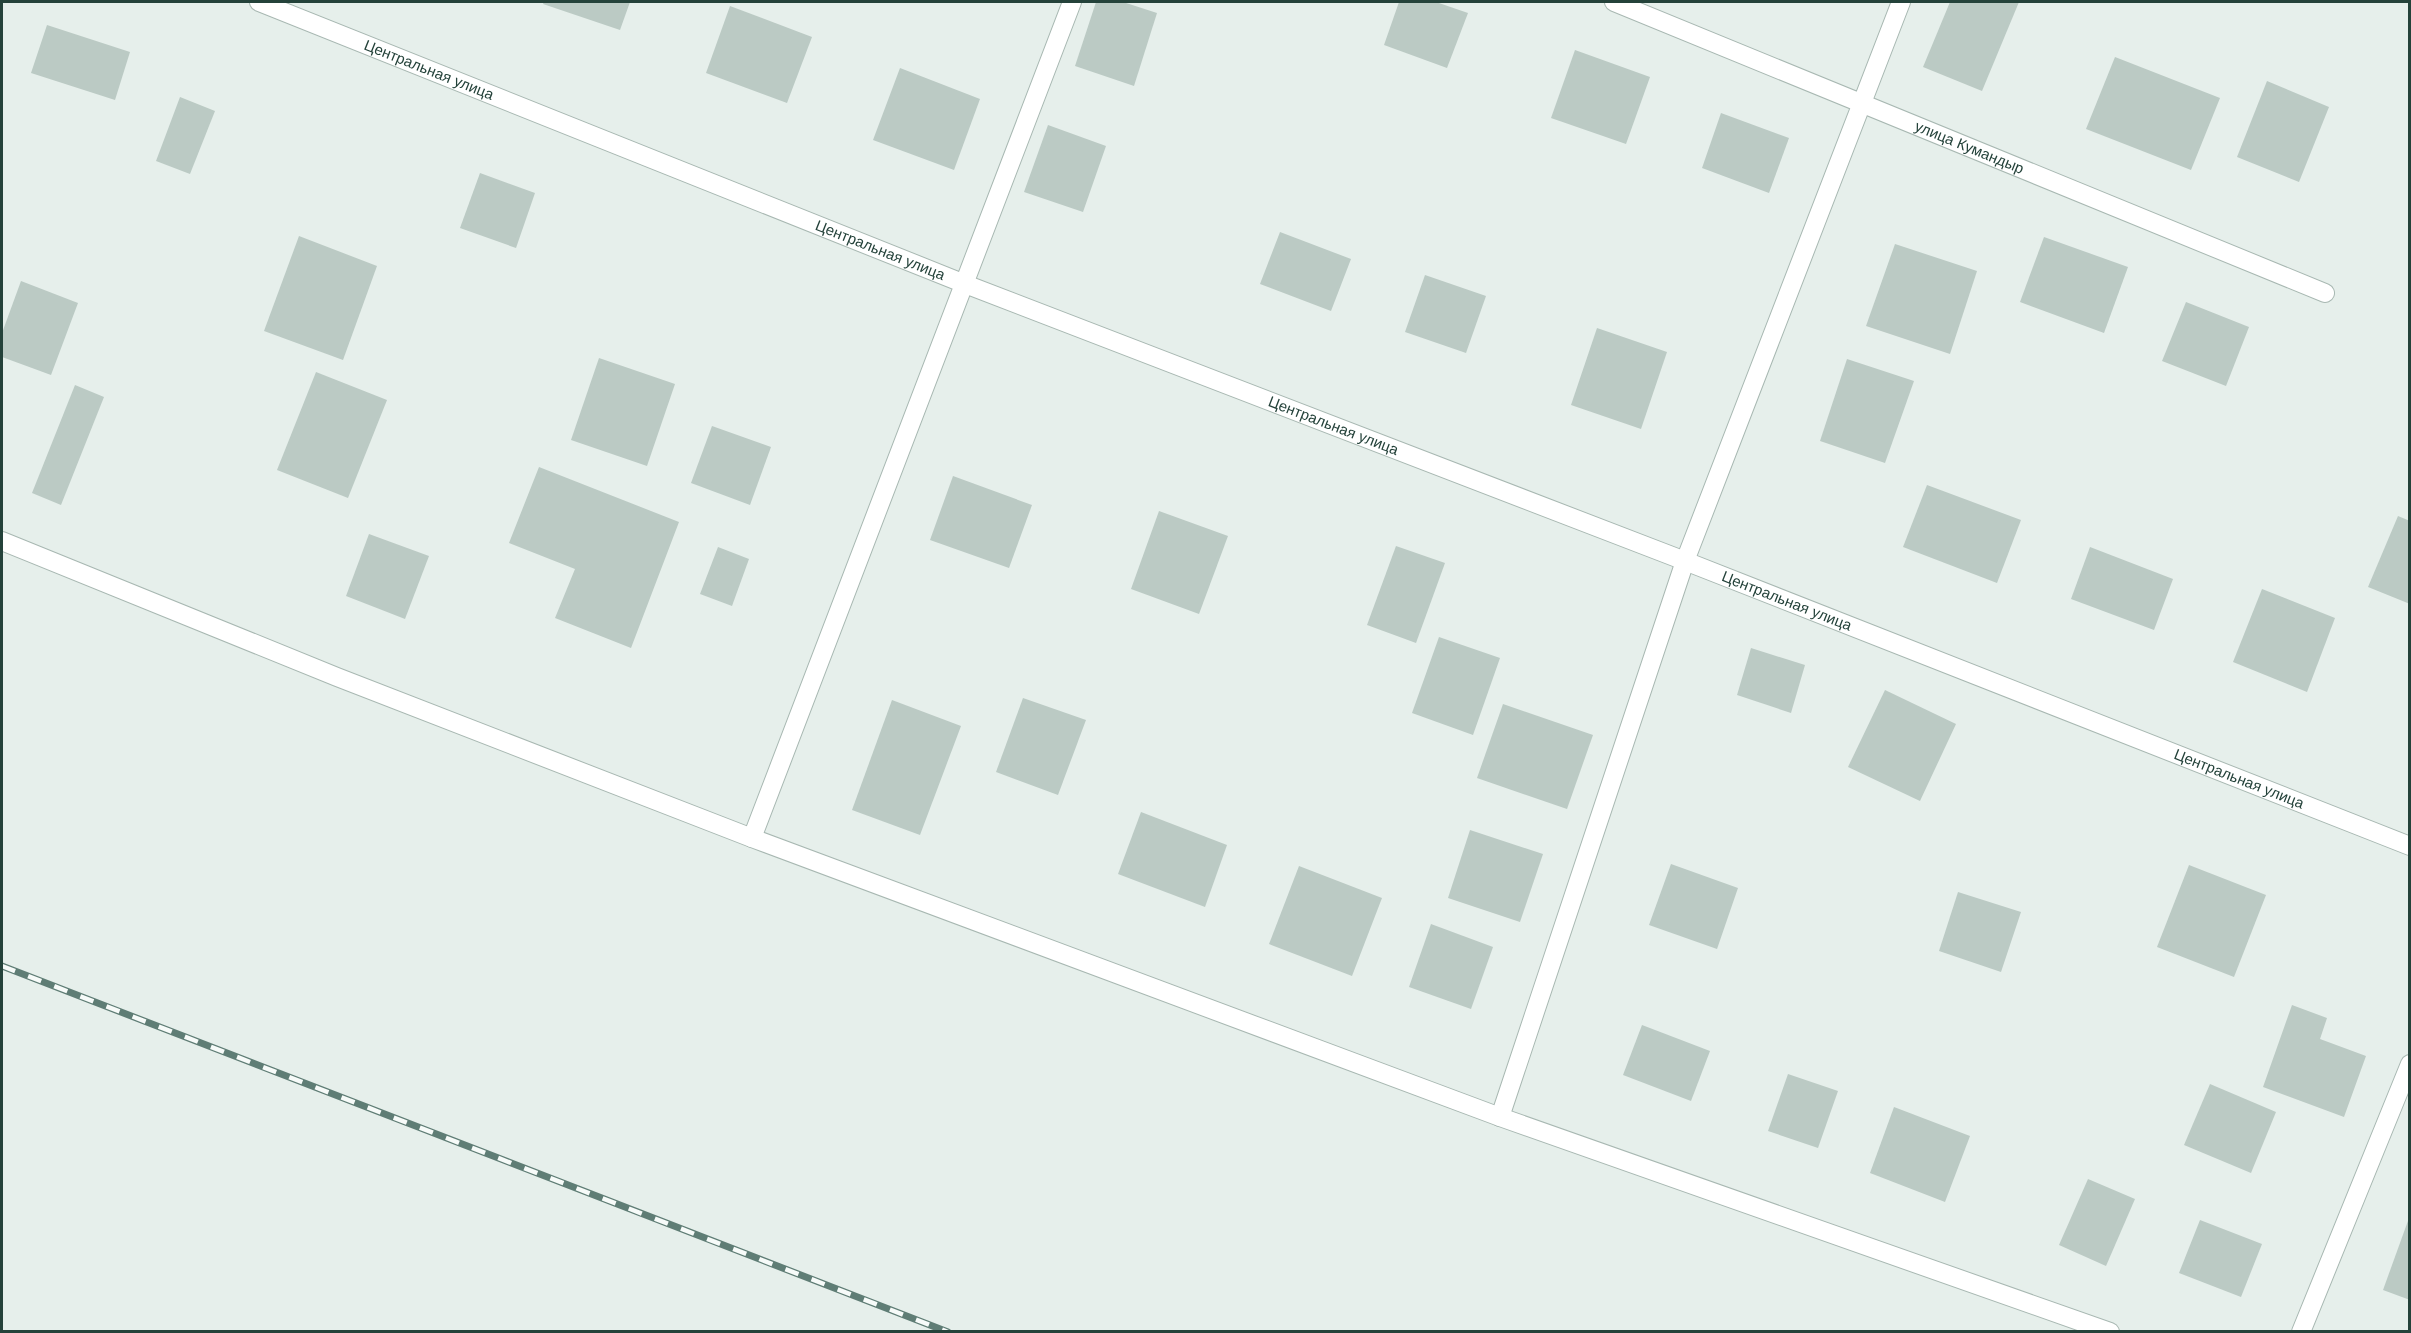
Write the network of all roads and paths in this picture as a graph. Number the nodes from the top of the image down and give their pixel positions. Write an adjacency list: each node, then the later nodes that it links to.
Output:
1 (259, 2): 6 (street, Центральная улица)
2 (1072, 2): 6 (street)
3 (1614, 2): 5 (street, улица Кумандыр)
4 (1901, 2): 5 (street)
5 (1861, 103): 7 (street, улица Кумандыр); 9 (street)
6 (965, 284): 9 (street, Центральная улица); 10 (street)
7 (2325, 293)
8 (2, 541): 10 (street)
9 (1685, 561): 11 (street, Центральная улица); 13 (street)
10 (752, 838): 13 (street)
11 (2409, 846)
12 (2409, 1064): 15 (street)
13 (1500, 1116): 14 (street)
14 (2110, 1332)
15 (2301, 1332)

